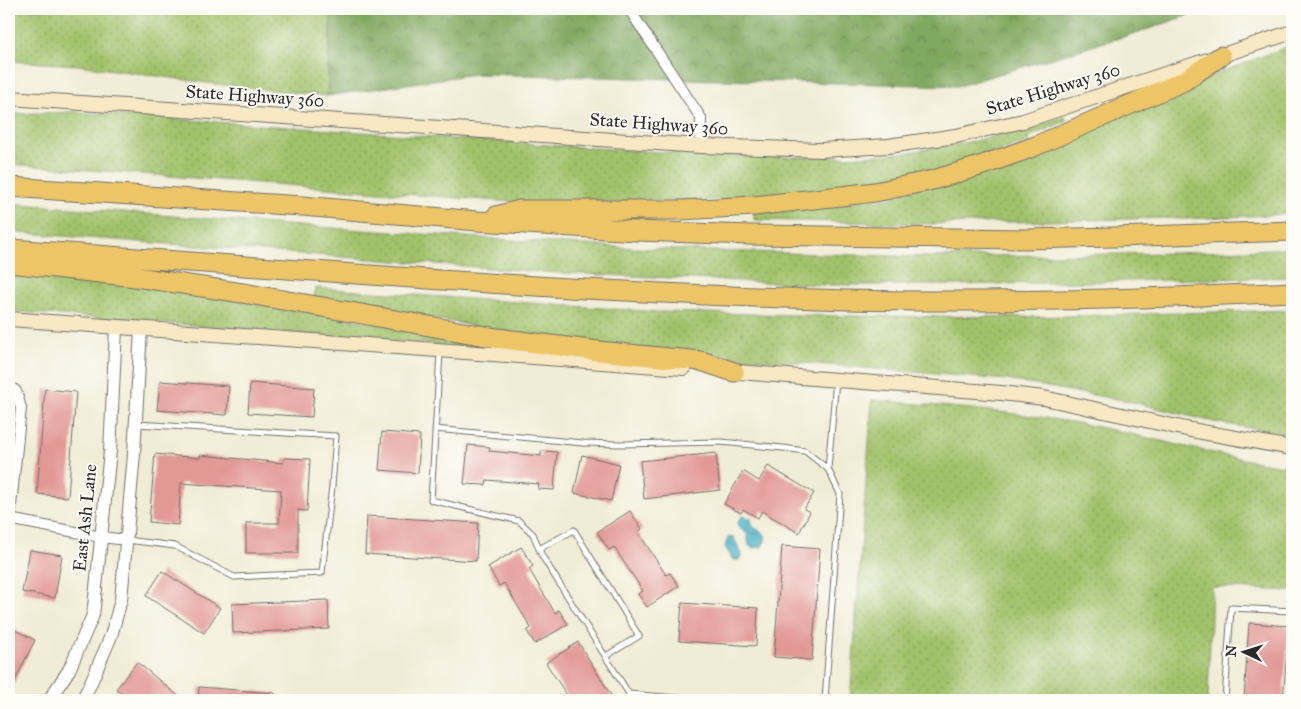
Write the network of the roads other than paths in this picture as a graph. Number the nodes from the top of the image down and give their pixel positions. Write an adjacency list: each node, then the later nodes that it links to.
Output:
1 (629, 9): 5 (street)
2 (1292, 32): 3 (main road, State Highway 360)
3 (1221, 56): 5 (main road, State Highway 360); 7 (highway)
4 (9, 98): 5 (main road, State Highway 360)
5 (700, 146)
6 (9, 187): 7 (highway)
7 (478, 220): 8 (highway)
8 (1292, 231)
9 (9, 249): 11 (highway)
10 (9, 263): 16 (highway)
11 (1292, 292)
12 (9, 319): 13 (main road)
13 (116, 328): 14 (main road); 24 (street, East Ash Lane)
14 (141, 329): 15 (main road); 19 (street)
15 (440, 351): 16 (main road); 20 (lane)
16 (734, 372): 17 (main road)
17 (836, 380): 21 (main road); 22 (lane)
18 (12, 388): 23 (street)
19 (136, 424): 25 (street); 25 (lane)
20 (435, 430): 22 (lane); 26 (lane)
21 (1292, 448)
22 (828, 469): 34 (lane)
23 (9, 521): 24 (street)
24 (101, 537): 25 (street); 30 (street, East Ash Lane)
25 (126, 540): 31 (street)
26 (539, 549): 28 (lane); 28 (lane)
27 (1292, 611): 35 (lane)
28 (606, 656): 29 (lane)
29 (629, 694): 32 (lane); 33 (lane)
30 (49, 700)
31 (82, 700)
32 (628, 700)
33 (700, 700)
34 (825, 700)
35 (1225, 700)

